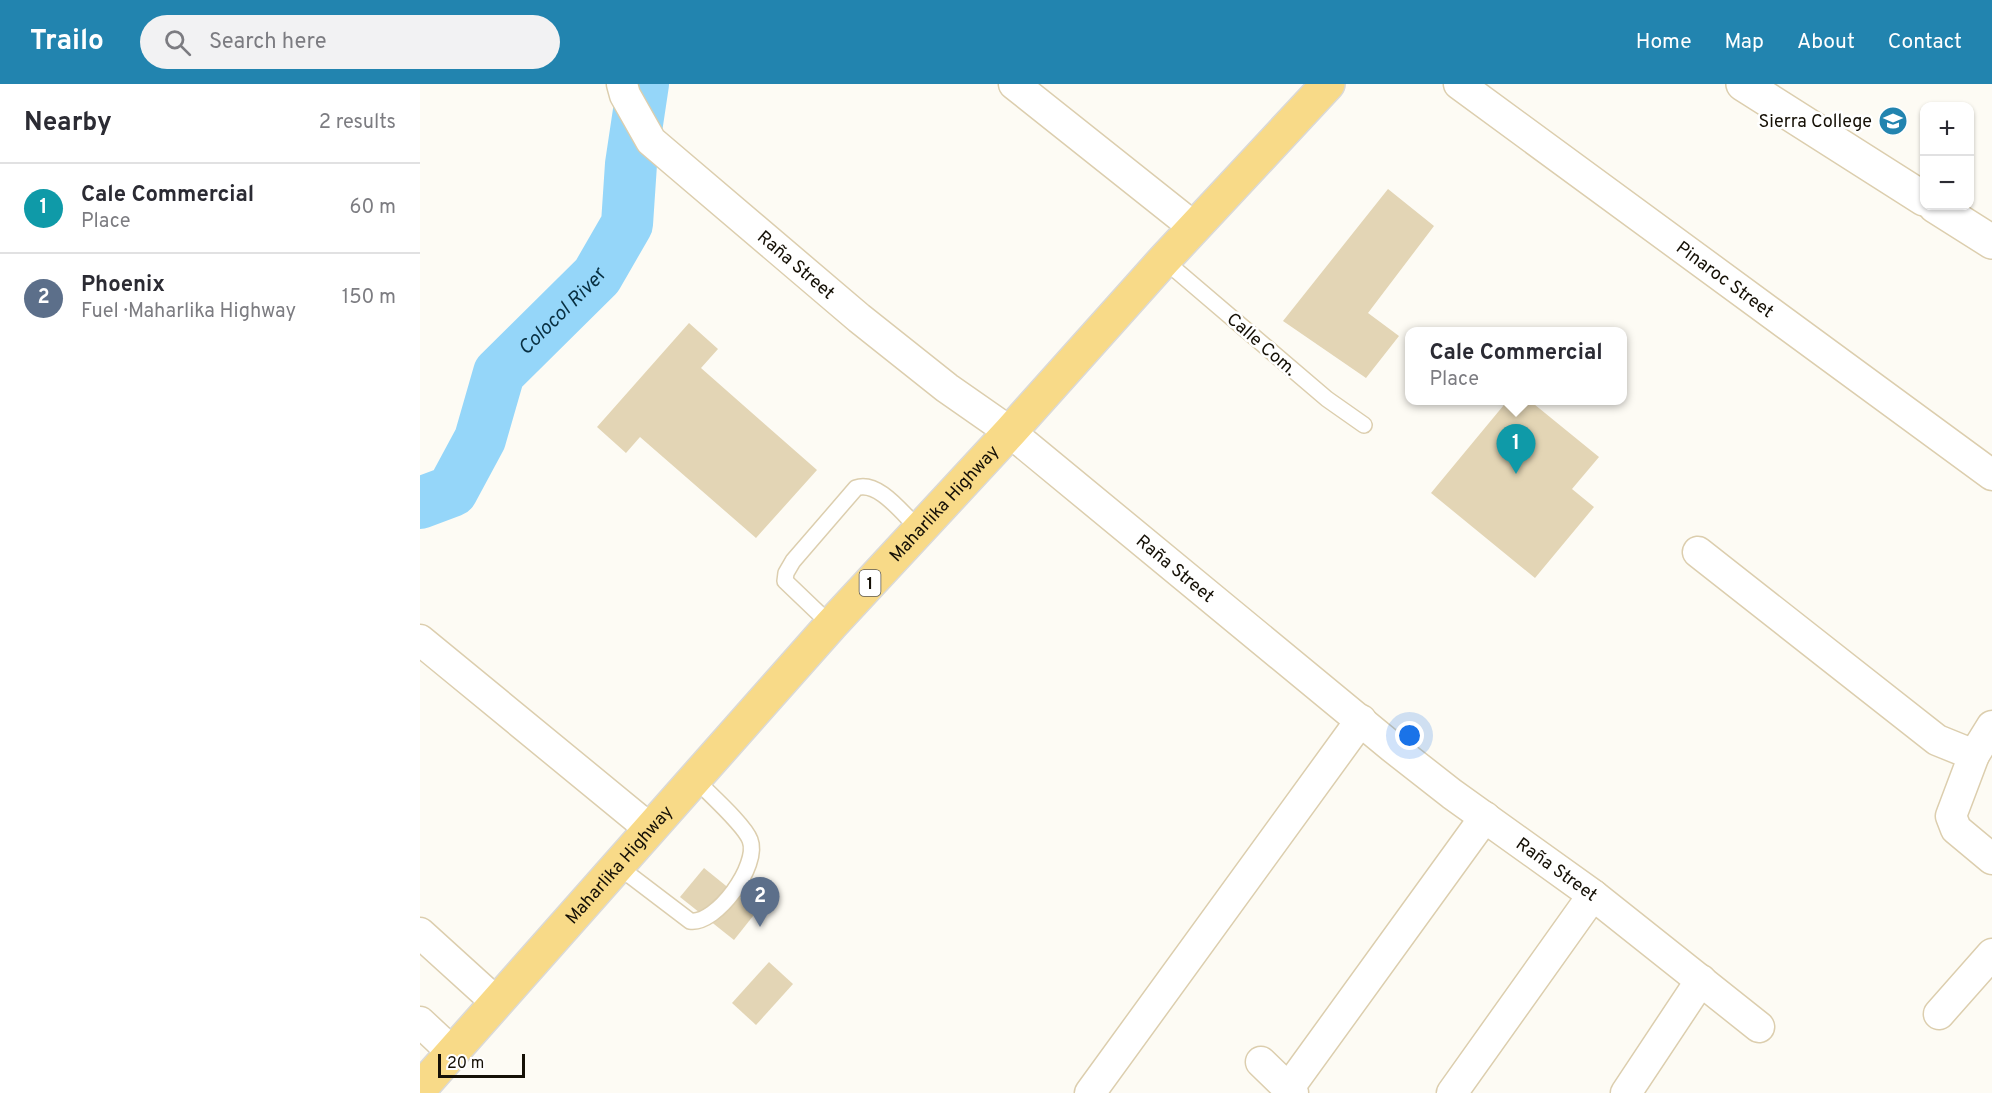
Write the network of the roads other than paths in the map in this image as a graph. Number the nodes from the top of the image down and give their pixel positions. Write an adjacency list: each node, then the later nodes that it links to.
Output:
1 (1014, 84): 8 (street)
2 (1328, 84): 8 (main road, Maharlika Highway / 1)
3 (1459, 84): 13 (street, Pinaroc Street)
4 (1743, 84): 6 (street)
5 (623, 89): 12 (street, Raña Street)
6 (1920, 196)
7 (1941, 210): 9 (street)
8 (1195, 228): 10 (main road, Maharlika Highway / 1)
9 (1992, 242)
10 (1164, 260): 11 (lane, Calle Com.); 12 (main road, Maharlika Highway / 1)
11 (1364, 425)
12 (1011, 432): 14 (main road, Maharlika Highway / 1); 18 (street, Raña Street)
13 (1992, 475)
14 (918, 528): 16 (main road, Maharlika Highway / 1); 16 (lane)
15 (1698, 552): 20 (street)
16 (831, 625): 21 (main road, Maharlika Highway / 1)
17 (420, 640): 23 (street)
18 (1361, 720): 22 (street, Raña Street); 38 (street)
19 (1992, 726): 20 (street)
20 (1974, 755): 24 (street)
21 (694, 778): 23 (main road, Maharlika Highway / 1); 25 (lane)
22 (1485, 817): 26 (street, Raña Street); 37 (street)
23 (650, 829): 25 (main road, Maharlika Highway / 1)
24 (1992, 859)
25 (619, 867): 30 (main road, Maharlika Highway / 1)
26 (1593, 895): 29 (street, Raña Street); 39 (street)
27 (420, 933): 30 (street)
28 (1992, 954): 31 (street)
29 (1701, 980): 33 (street, Raña Street); 40 (street)
30 (496, 1002): 34 (main road, Maharlika Highway / 1)
31 (1939, 1014)
32 (420, 1022): 34 (street)
33 (1759, 1027)
34 (451, 1052): 36 (main road, Maharlika Highway / 1)
35 (1261, 1062): 37 (street)
36 (420, 1089)
37 (1290, 1091)
38 (1090, 1093)
39 (1452, 1093)
40 (1626, 1093)

